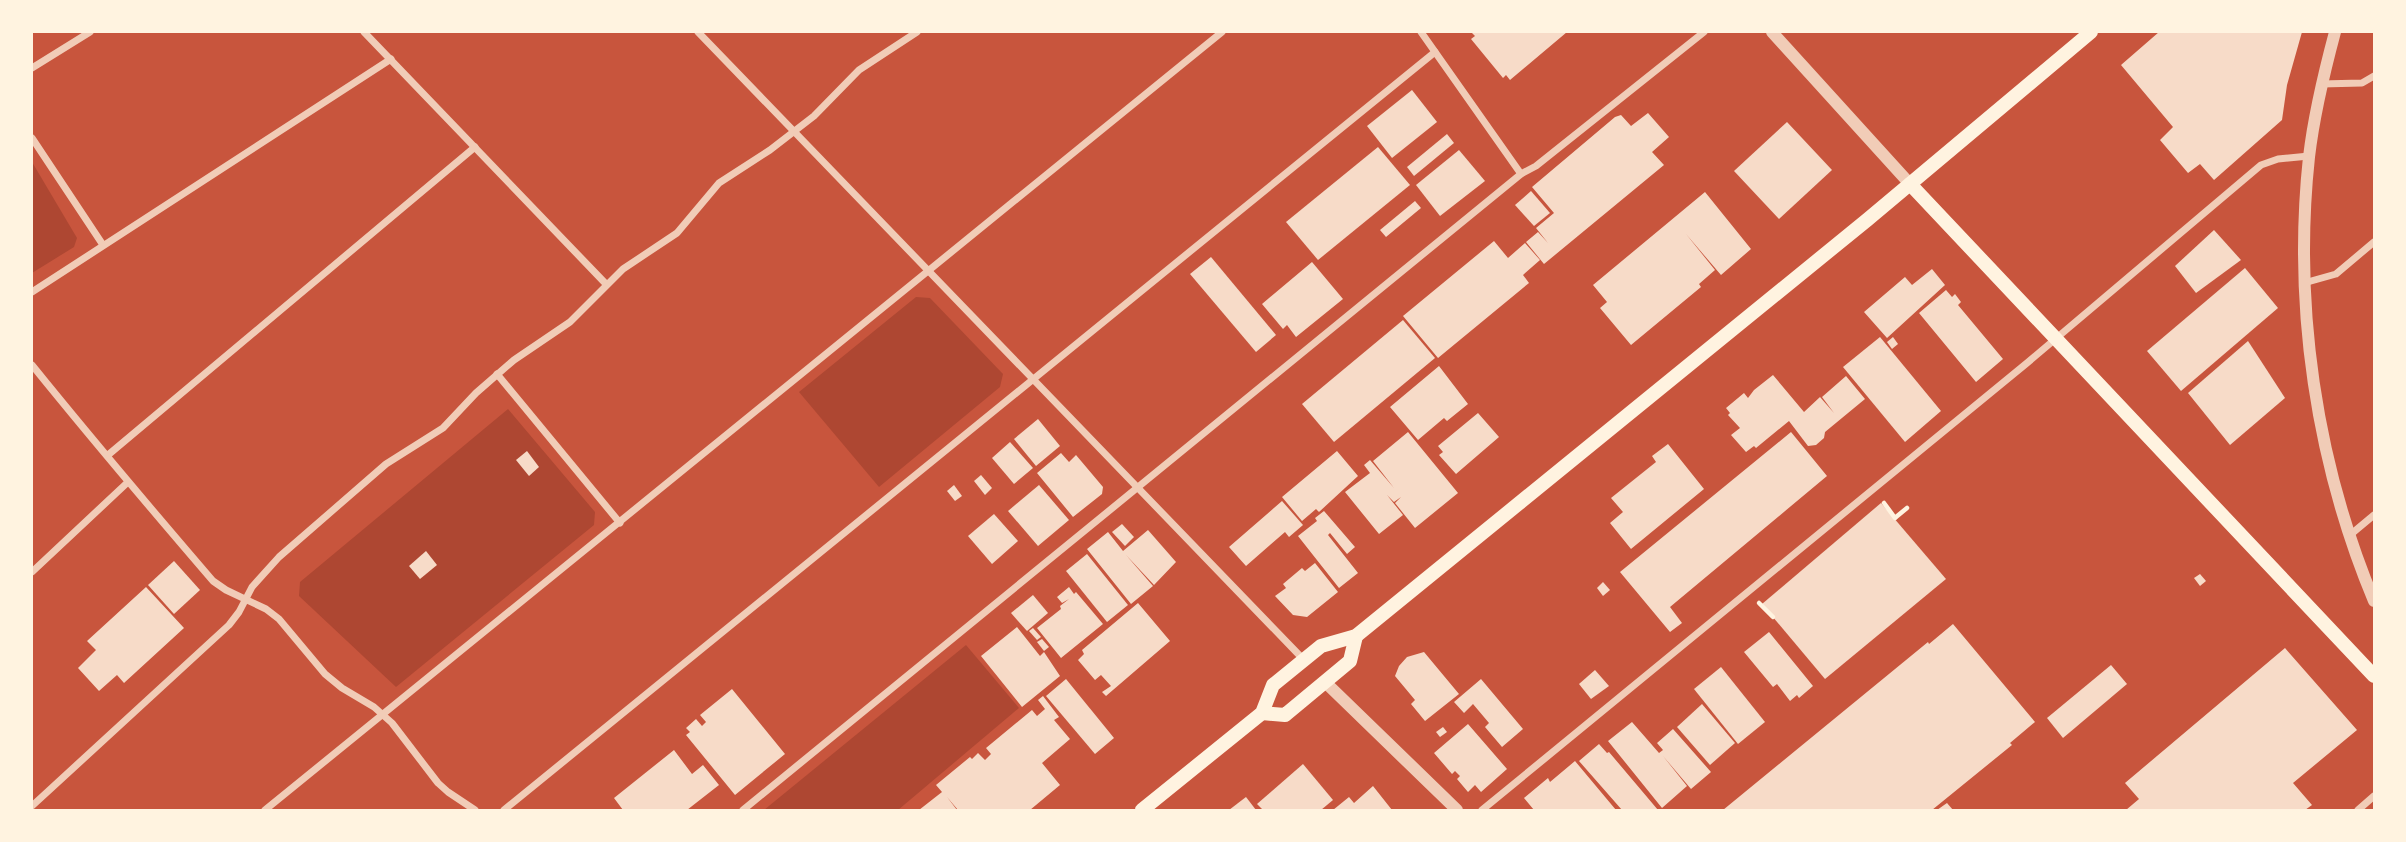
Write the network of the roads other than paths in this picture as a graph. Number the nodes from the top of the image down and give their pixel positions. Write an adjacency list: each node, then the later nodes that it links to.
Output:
1 (90, 32): 13 (street)
2 (364, 32): 12 (street)
3 (698, 32): 16 (street)
4 (917, 32): 16 (street)
5 (1222, 32): 24 (street)
6 (1421, 32): 11 (street)
7 (1704, 32): 20 (street)
8 (1772, 32): 21 (street)
9 (2091, 32): 21 (main road)
10 (2335, 32): 15 (street)
11 (1435, 52): 20 (street); 31 (street)
12 (391, 59): 18 (street); 23 (street)
13 (32, 68)
14 (2375, 76): 15 (street)
15 (2321, 84): 19 (street)
16 (795, 132): 24 (street); 26 (street)
17 (32, 138): 23 (street)
18 (475, 147): 26 (street); 32 (street)
19 (2309, 156): 25 (street); 28 (street)
20 (1521, 174): 34 (street)
21 (1910, 184): 28 (main road); 41 (main road)
22 (2375, 242): 25 (street)
23 (103, 245): 27 (street)
24 (930, 270): 31 (street); 36 (street)
25 (2304, 282): 37 (street)
26 (606, 284): 30 (street)
27 (32, 292)
28 (2056, 337): 43 (main road); 55 (street)
29 (32, 368): 32 (street)
30 (497, 374): 36 (street); 39 (street)
31 (1034, 379): 34 (street); 51 (street)
32 (108, 455): 33 (street)
33 (128, 482): 38 (street); 39 (street)
34 (1138, 487): 42 (street); 52 (street)
35 (2375, 515): 37 (street)
36 (620, 523): 46 (street)
37 (2350, 535): 40 (street)
38 (32, 572)
39 (246, 598): 46 (street); 48 (street)
40 (2375, 601)
41 (1356, 636): 42 (main road); 44 (main road)
42 (1304, 660): 45 (main road)
43 (2375, 676)
44 (1325, 682): 45 (main road); 54 (street)
45 (1262, 713): 53 (main road)
46 (383, 715): 49 (street); 50 (street)
47 (2375, 796): 56 (street)
48 (32, 806)
49 (265, 810)
50 (475, 810)
51 (504, 810)
52 (743, 810)
53 (1142, 810)
54 (1458, 810)
55 (1482, 810)
56 (2358, 810)

